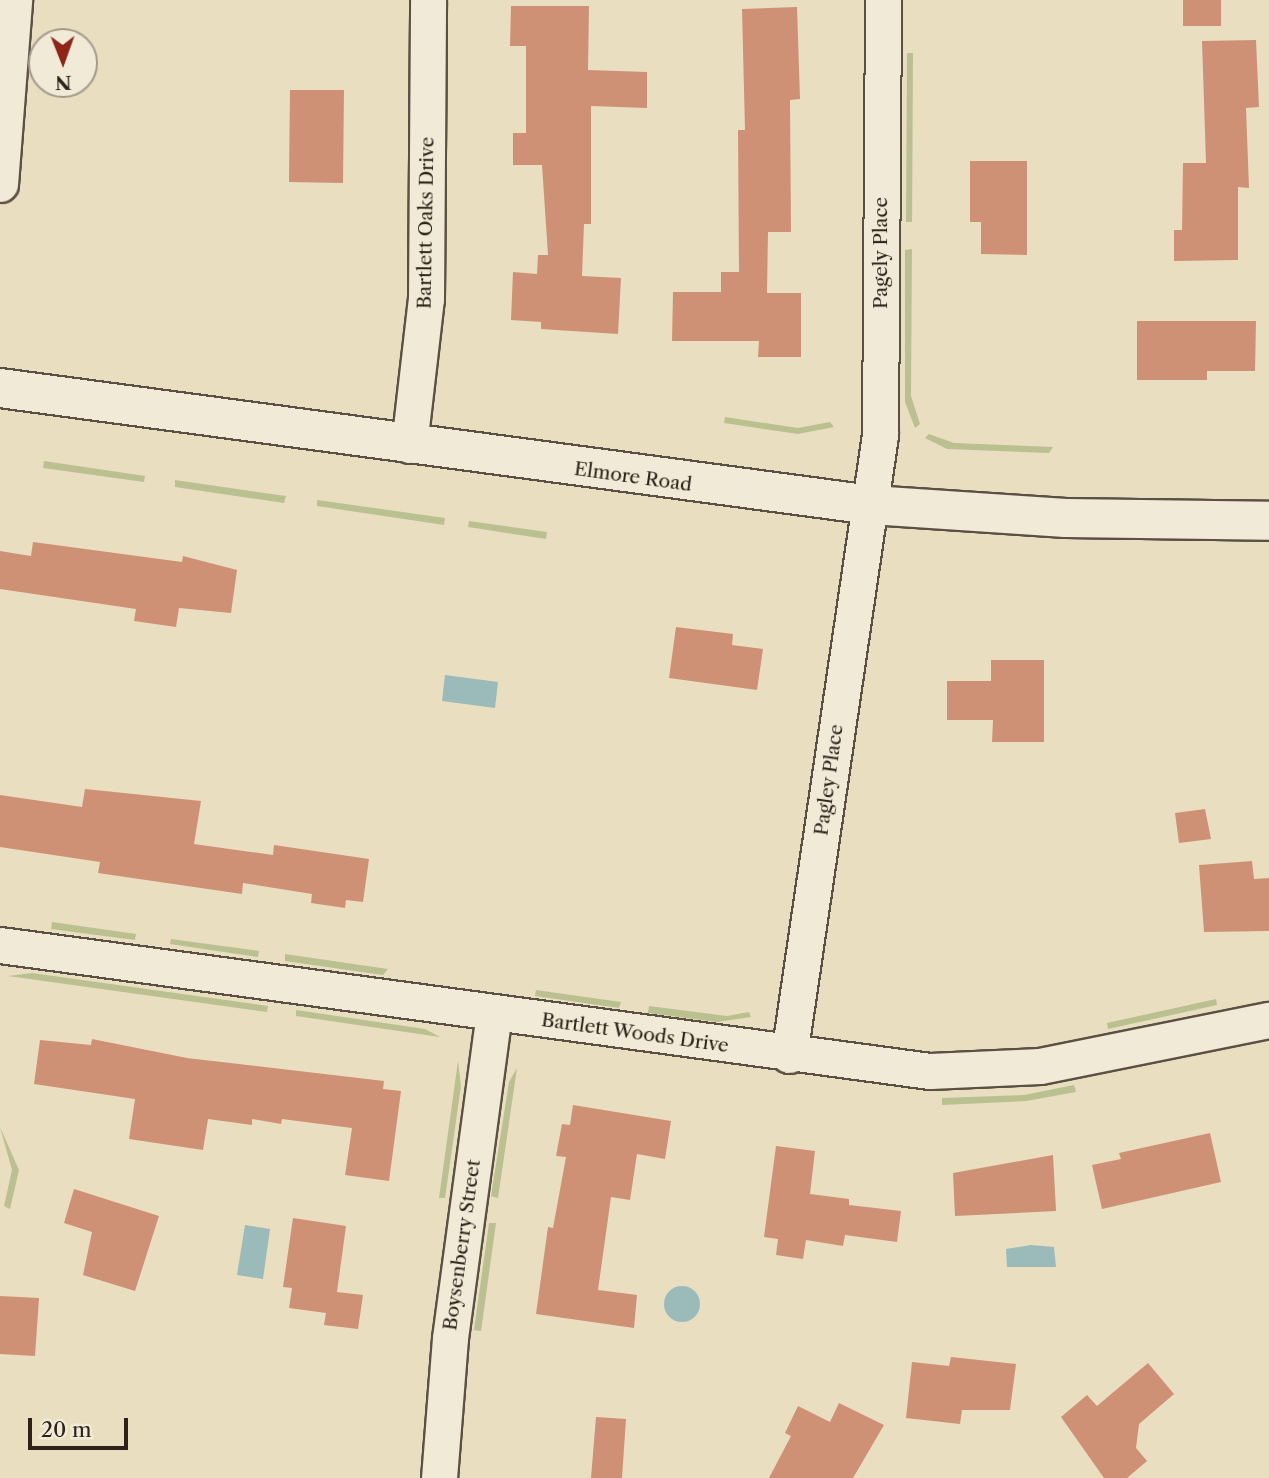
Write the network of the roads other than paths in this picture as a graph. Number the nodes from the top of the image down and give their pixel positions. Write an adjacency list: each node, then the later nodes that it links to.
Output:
1 (14, 0): 4 (street)
2 (428, 0): 7 (street, Bartlett Oaks Drive)
3 (883, 0): 8 (street, Pagely Place)
4 (5, 111): 5 (street)
5 (0, 184)
6 (0, 388): 7 (street, Elmore Road)
7 (409, 445): 8 (street, Elmore Road)
8 (871, 505): 9 (street, Elmore Road); 13 (street, Pagley Place)
9 (1269, 521)
10 (0, 945): 11 (street, Bartlett Woods Drive)
11 (494, 1013): 13 (street, Bartlett Woods Drive); 14 (street, Boysenberry Street)
12 (1269, 1020): 13 (street, Bartlett Woods Drive)
13 (789, 1055)
14 (439, 1478)

